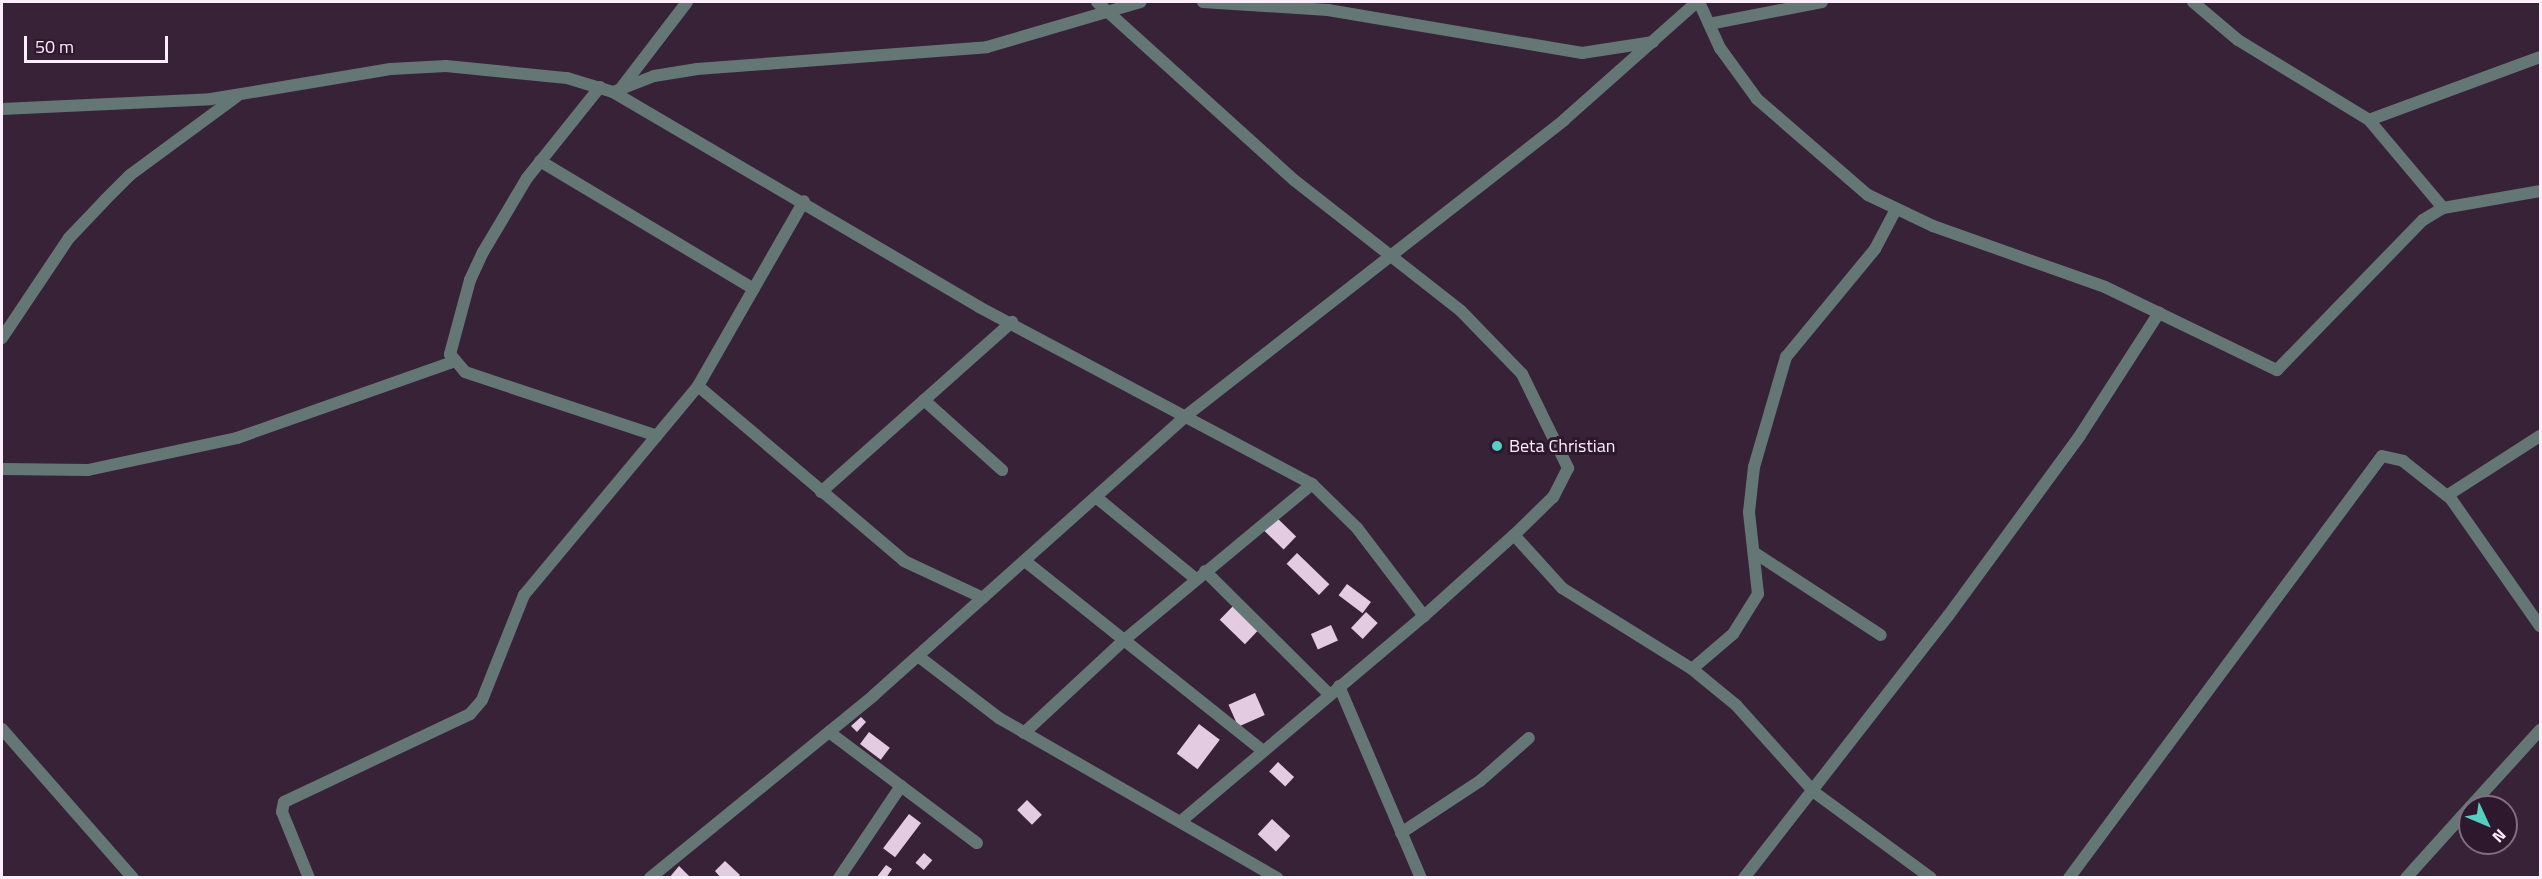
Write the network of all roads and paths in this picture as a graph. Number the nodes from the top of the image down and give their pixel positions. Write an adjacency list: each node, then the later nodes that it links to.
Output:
1 (687, 2): 12 (street)
2 (1141, 2): 7 (street)
3 (1203, 2): 9 (street)
4 (1698, 2): 8 (street); 9 (street)
5 (1822, 2): 8 (street)
6 (2193, 2): 15 (street)
7 (1101, 5): 12 (street); 21 (street)
8 (1709, 24): 20 (street)
9 (1655, 42): 21 (street)
10 (2541, 57): 15 (street)
11 (600, 87): 12 (street); 13 (street); 16 (street)
12 (618, 89): 18 (street)
13 (240, 94): 14 (street); 25 (street)
14 (2, 109)
15 (2369, 120): 19 (street)
16 (540, 161): 22 (street); 26 (street)
17 (2541, 191): 19 (street)
18 (804, 201): 22 (street); 24 (street)
19 (2443, 208): 23 (street)
20 (1895, 211): 23 (street); 39 (street)
21 (1391, 258): 29 (street); 38 (street)
22 (754, 289): 27 (street)
23 (2159, 314): 58 (street)
24 (1012, 322): 28 (street); 29 (street)
25 (2, 338)
26 (453, 362): 30 (street); 32 (street)
27 (698, 386): 30 (street); 35 (street)
28 (924, 400): 33 (street); 35 (street)
29 (1187, 414): 34 (street); 37 (street)
30 (657, 436): 66 (street)
31 (2541, 436): 36 (street)
32 (2, 469)
33 (1002, 470)
34 (1312, 484): 41 (street); 43 (street)
35 (821, 492): 42 (street)
36 (2448, 495): 44 (street); 73 (street)
37 (1097, 498): 40 (street); 41 (street)
38 (1514, 535): 43 (street); 48 (street)
39 (1755, 554): 45 (street); 48 (street)
40 (1025, 561): 42 (street); 46 (street)
41 (1201, 575): 46 (street); 50 (street)
42 (983, 598): 47 (street)
43 (1424, 616): 49 (street)
44 (2541, 626)
45 (1881, 635)
46 (1123, 641): 54 (street); 56 (street)
47 (918, 656): 53 (street); 54 (street)
48 (1692, 669): 58 (street)
49 (1339, 686): 50 (street); 62 (street)
50 (1329, 694): 56 (street)
51 (2, 729): 65 (street)
52 (2541, 730): 59 (street)
53 (829, 732): 57 (street); 67 (street)
54 (1024, 733): 61 (street)
55 (1529, 738): 62 (street)
56 (1263, 751): 61 (street)
57 (901, 786): 63 (street); 68 (street)
58 (1814, 792): 71 (street); 72 (street)
59 (2481, 795)
60 (2458, 821): 64 (street)
61 (1180, 822): 69 (street)
62 (1401, 832): 70 (street)
63 (977, 843)
64 (2408, 877)
65 (133, 878)
66 (309, 878)
67 (650, 878)
68 (839, 878)
69 (1277, 878)
70 (1421, 878)
71 (1744, 878)
72 (1931, 878)
73 (2069, 878)

